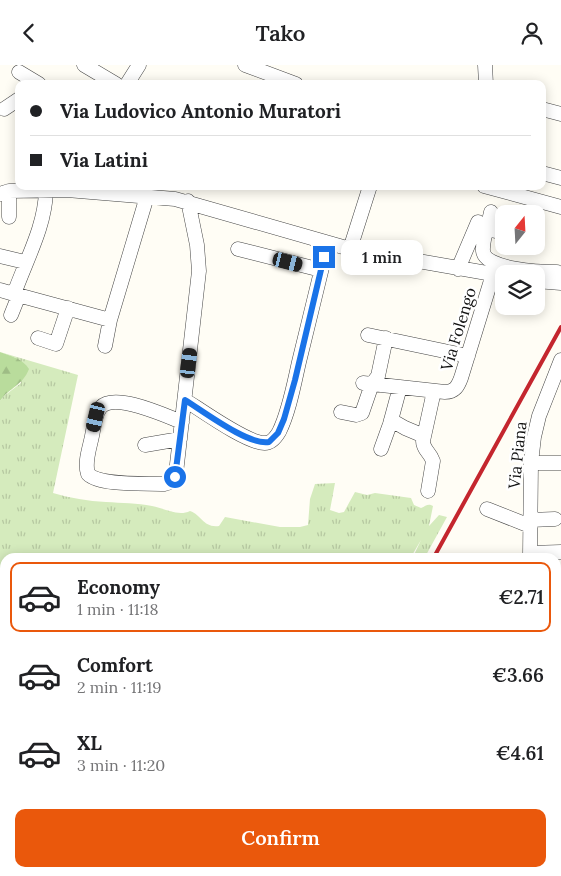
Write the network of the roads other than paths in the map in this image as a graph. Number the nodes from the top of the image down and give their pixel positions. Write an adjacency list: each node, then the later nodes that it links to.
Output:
1 (84, 65): 7 (street)
2 (139, 65): 8 (street)
3 (245, 65): 9 (street)
4 (484, 65): 10 (street)
5 (19, 72): 6 (street)
6 (31, 80)
7 (109, 80)
8 (130, 80)
9 (285, 80)
10 (486, 80)
11 (15, 102): 12 (street)
12 (4, 109)
13 (546, 110): 14 (street)
14 (561, 114)
15 (546, 174): 16 (street)
16 (561, 178)
17 (53, 190): 21 (street)
18 (118, 190): 23 (street)
19 (369, 190): 32 (street)
20 (499, 190): 25 (street)
21 (46, 191): 22 (street); 35 (street)
22 (5, 193): 27 (street)
23 (145, 195): 24 (street); 46 (street)
24 (188, 201): 30 (street); 56 (street)
25 (561, 207)
26 (491, 212): 28 (street)
27 (9, 217)
28 (482, 225): 29 (street); 36 (street); 38 (street)
29 (495, 230)
30 (328, 243): 32 (street); 37 (street)
31 (238, 249): 37 (street)
32 (350, 249): 36 (street)
33 (0, 257): 35 (street)
34 (522, 260): 38 (street)
35 (26, 262): 43 (street)
36 (458, 269): 39 (street)
37 (321, 270): 56 (street)
38 (557, 274): 40 (street)
39 (495, 275)
40 (545, 278)
41 (495, 283): 51 (street, Via Folengo)
42 (0, 290): 43 (street)
43 (16, 294): 44 (street); 45 (street)
44 (68, 307): 46 (street); 48 (street)
45 (11, 315)
46 (110, 320): 50 (street)
47 (368, 335): 49 (street)
48 (38, 338)
49 (386, 338): 51 (street); 53 (street)
50 (105, 346)
51 (468, 356): 55 (street, Via Folengo)
52 (561, 359): 65 (street, Via Piana)
53 (368, 384): 54 (street, Via Folengo); 57 (street)
54 (400, 387): 55 (street, Via Folengo); 58 (street)
55 (434, 391): 60 (street)
56 (185, 400): 59 (street)
57 (341, 412)
58 (391, 420): 60 (street); 63 (street)
59 (182, 422): 61 (street); 61 (street)
60 (424, 436): 67 (street)
61 (180, 439): 62 (street)
62 (145, 445)
63 (382, 449)
64 (561, 455): 65 (street)
65 (532, 458): 66 (street); 70 (street, Via Piana)
66 (561, 463)
67 (428, 491)
68 (487, 509): 70 (street)
69 (555, 519): 70 (street)
70 (530, 523): 71 (street, Via Piana)
71 (530, 553)

